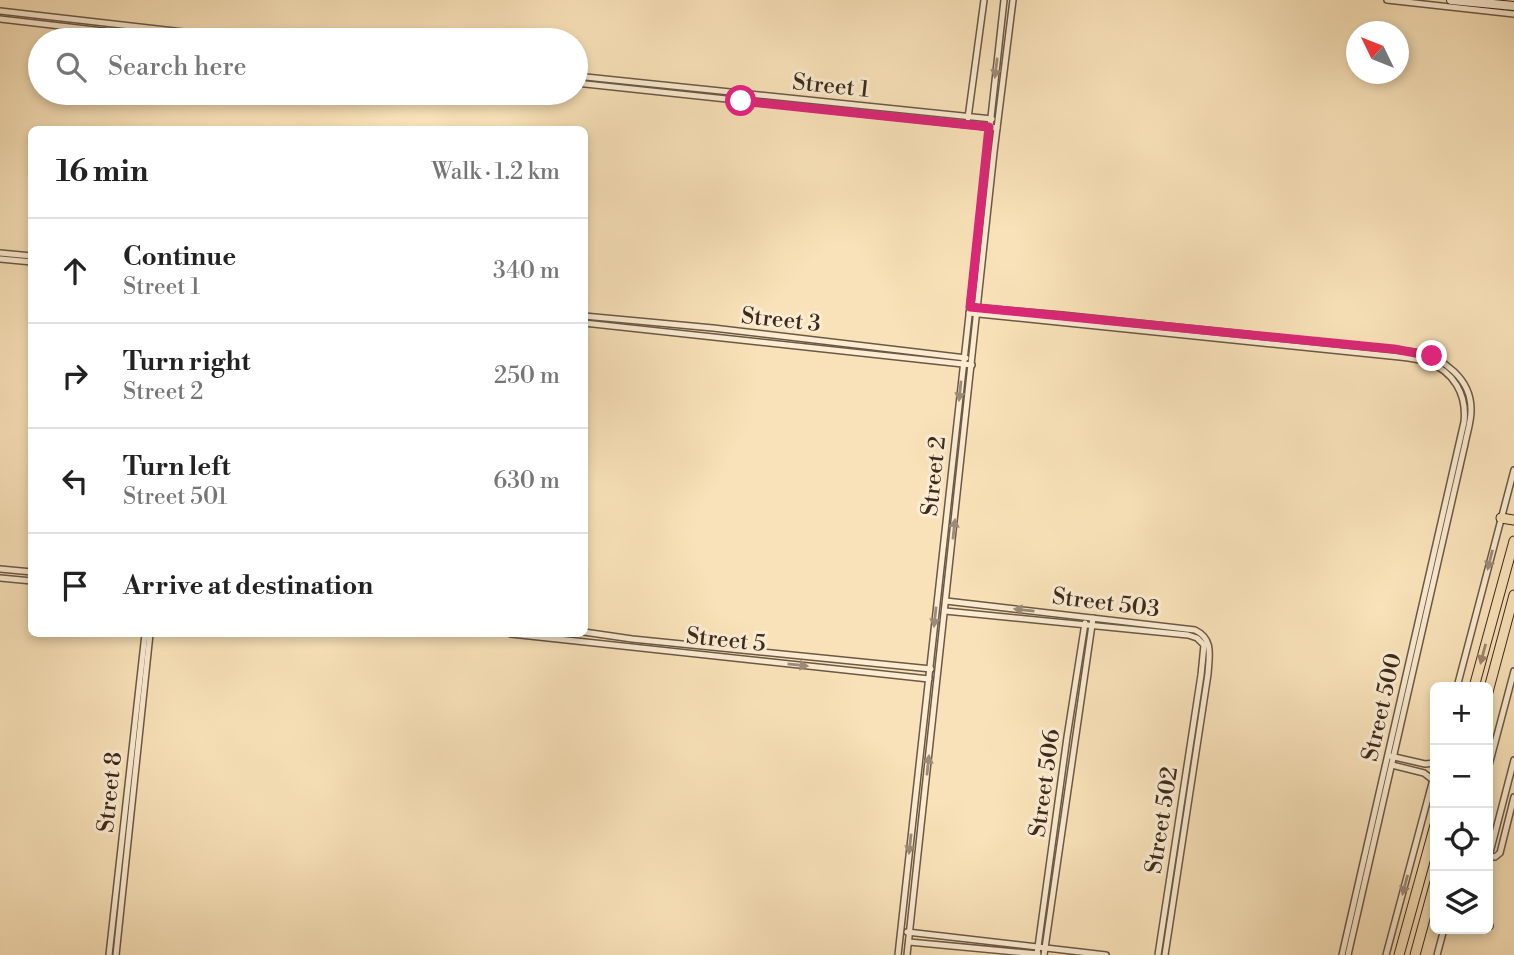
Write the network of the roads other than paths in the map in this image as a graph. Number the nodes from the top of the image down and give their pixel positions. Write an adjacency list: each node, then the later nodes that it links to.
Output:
1 (984, 0): 16 (street)
2 (1004, 0): 17 (street, Street 2, one-way to 17)
3 (1013, 0): 18 (street, Street 2)
4 (1387, 0): 8 (street)
5 (1451, 0): 6 (main road)
6 (1514, 6)
7 (0, 11): 11 (street)
8 (1514, 14)
9 (0, 19): 10 (street)
10 (78, 28)
11 (148, 28)
12 (588, 77): 14 (street, Street 1)
13 (588, 84): 15 (street, Street 1)
14 (747, 94): 15 (street); 16 (street, Street 1)
15 (746, 102): 19 (street, Street 1)
16 (968, 117): 17 (street, Street 1); 19 (street)
17 (990, 119): 18 (street, Street 1); 20 (street, Street 2)
18 (998, 120): 21 (street, Street 2)
19 (967, 125): 20 (street, Street 1)
20 (989, 127): 21 (street, Street 1); 26 (street, Street 2)
21 (998, 128): 27 (street, Street 2)
22 (0, 253): 23 (street)
23 (28, 256)
24 (0, 259): 25 (street)
25 (28, 262)
26 (970, 310): 27 (street); 30 (street, Street 2)
27 (977, 310): 31 (street, Street 2); 62 (street, Street 500)
28 (588, 316): 30 (street, Street 3)
29 (588, 323): 30 (street, Street 3)
30 (964, 360): 31 (street, Street 3); 50 (street, Street 2, one-way to 50)
31 (972, 362): 41 (street, Street 2, one-way to 31)
32 (1514, 470): 33 (street)
33 (1501, 518): 34 (highway); 55 (street, one-way to 55)
34 (1514, 520)
35 (1514, 541): 56 (highway, one-way to 56)
36 (0, 569): 37 (street)
37 (28, 572)
38 (0, 578): 39 (street)
39 (28, 581)
40 (1514, 594): 57 (highway)
41 (946, 601): 42 (street, Street 2); 43 (street, Street 503, one-way to 41)
42 (945, 611): 44 (street, Street 503); 51 (street, Street 2)
43 (1090, 617): 44 (street, Street 506); 45 (street, Street 503)
44 (1088, 626): 45 (street, Street 503); 80 (street, Street 506)
45 (1148, 628): 59 (street, Street 503)
46 (588, 633): 50 (street, Street 5)
47 (145, 637): 81 (street, Street 8)
48 (150, 637): 82 (street, Street 8)
49 (539, 637): 53 (street, Street 5, one-way to 53)
50 (930, 669): 51 (street, Street 5); 53 (street, Street 2)
51 (938, 670): 54 (street, Street 2)
52 (1514, 671): 58 (street)
53 (929, 679): 54 (street, Street 5); 76 (street, Street 2, one-way to 76)
54 (937, 680): 77 (street, Street 2, one-way to 54)
55 (1458, 682)
56 (1475, 682)
57 (1491, 682)
58 (1512, 686): 61 (street)
59 (1202, 690): 60 (street, Street 502)
60 (1195, 735): 86 (street, Street 502); 87 (street, Street 502)
61 (1493, 752)
62 (1391, 756): 64 (street, Street 500); 65 (street)
63 (1514, 760): 66 (street)
64 (1389, 764): 67 (street); 71 (street, Street 500)
65 (1430, 764)
66 (1512, 773): 68 (street)
67 (1430, 778)
68 (1511, 784): 72 (street)
69 (1430, 791): 90 (street, one-way to 90)
70 (1514, 797): 74 (street)
71 (1380, 804): 88 (street, Street 500); 89 (street, Street 500)
72 (1493, 842)
73 (1430, 843): 91 (highway)
74 (1493, 857)
75 (1430, 901): 92 (highway)
76 (901, 931): 77 (street); 83 (street, Street 2)
77 (910, 932): 79 (street, Street 2); 80 (street)
78 (1443, 934): 93 (street)
79 (909, 942): 80 (street); 84 (street, Street 2)
80 (1042, 952): 85 (street)
81 (109, 955)
82 (116, 955)
83 (898, 955)
84 (907, 955)
85 (1106, 955)
86 (1158, 955)
87 (1165, 955)
88 (1342, 955)
89 (1348, 955)
90 (1386, 955)
91 (1399, 955)
92 (1415, 955)
93 (1437, 955)

